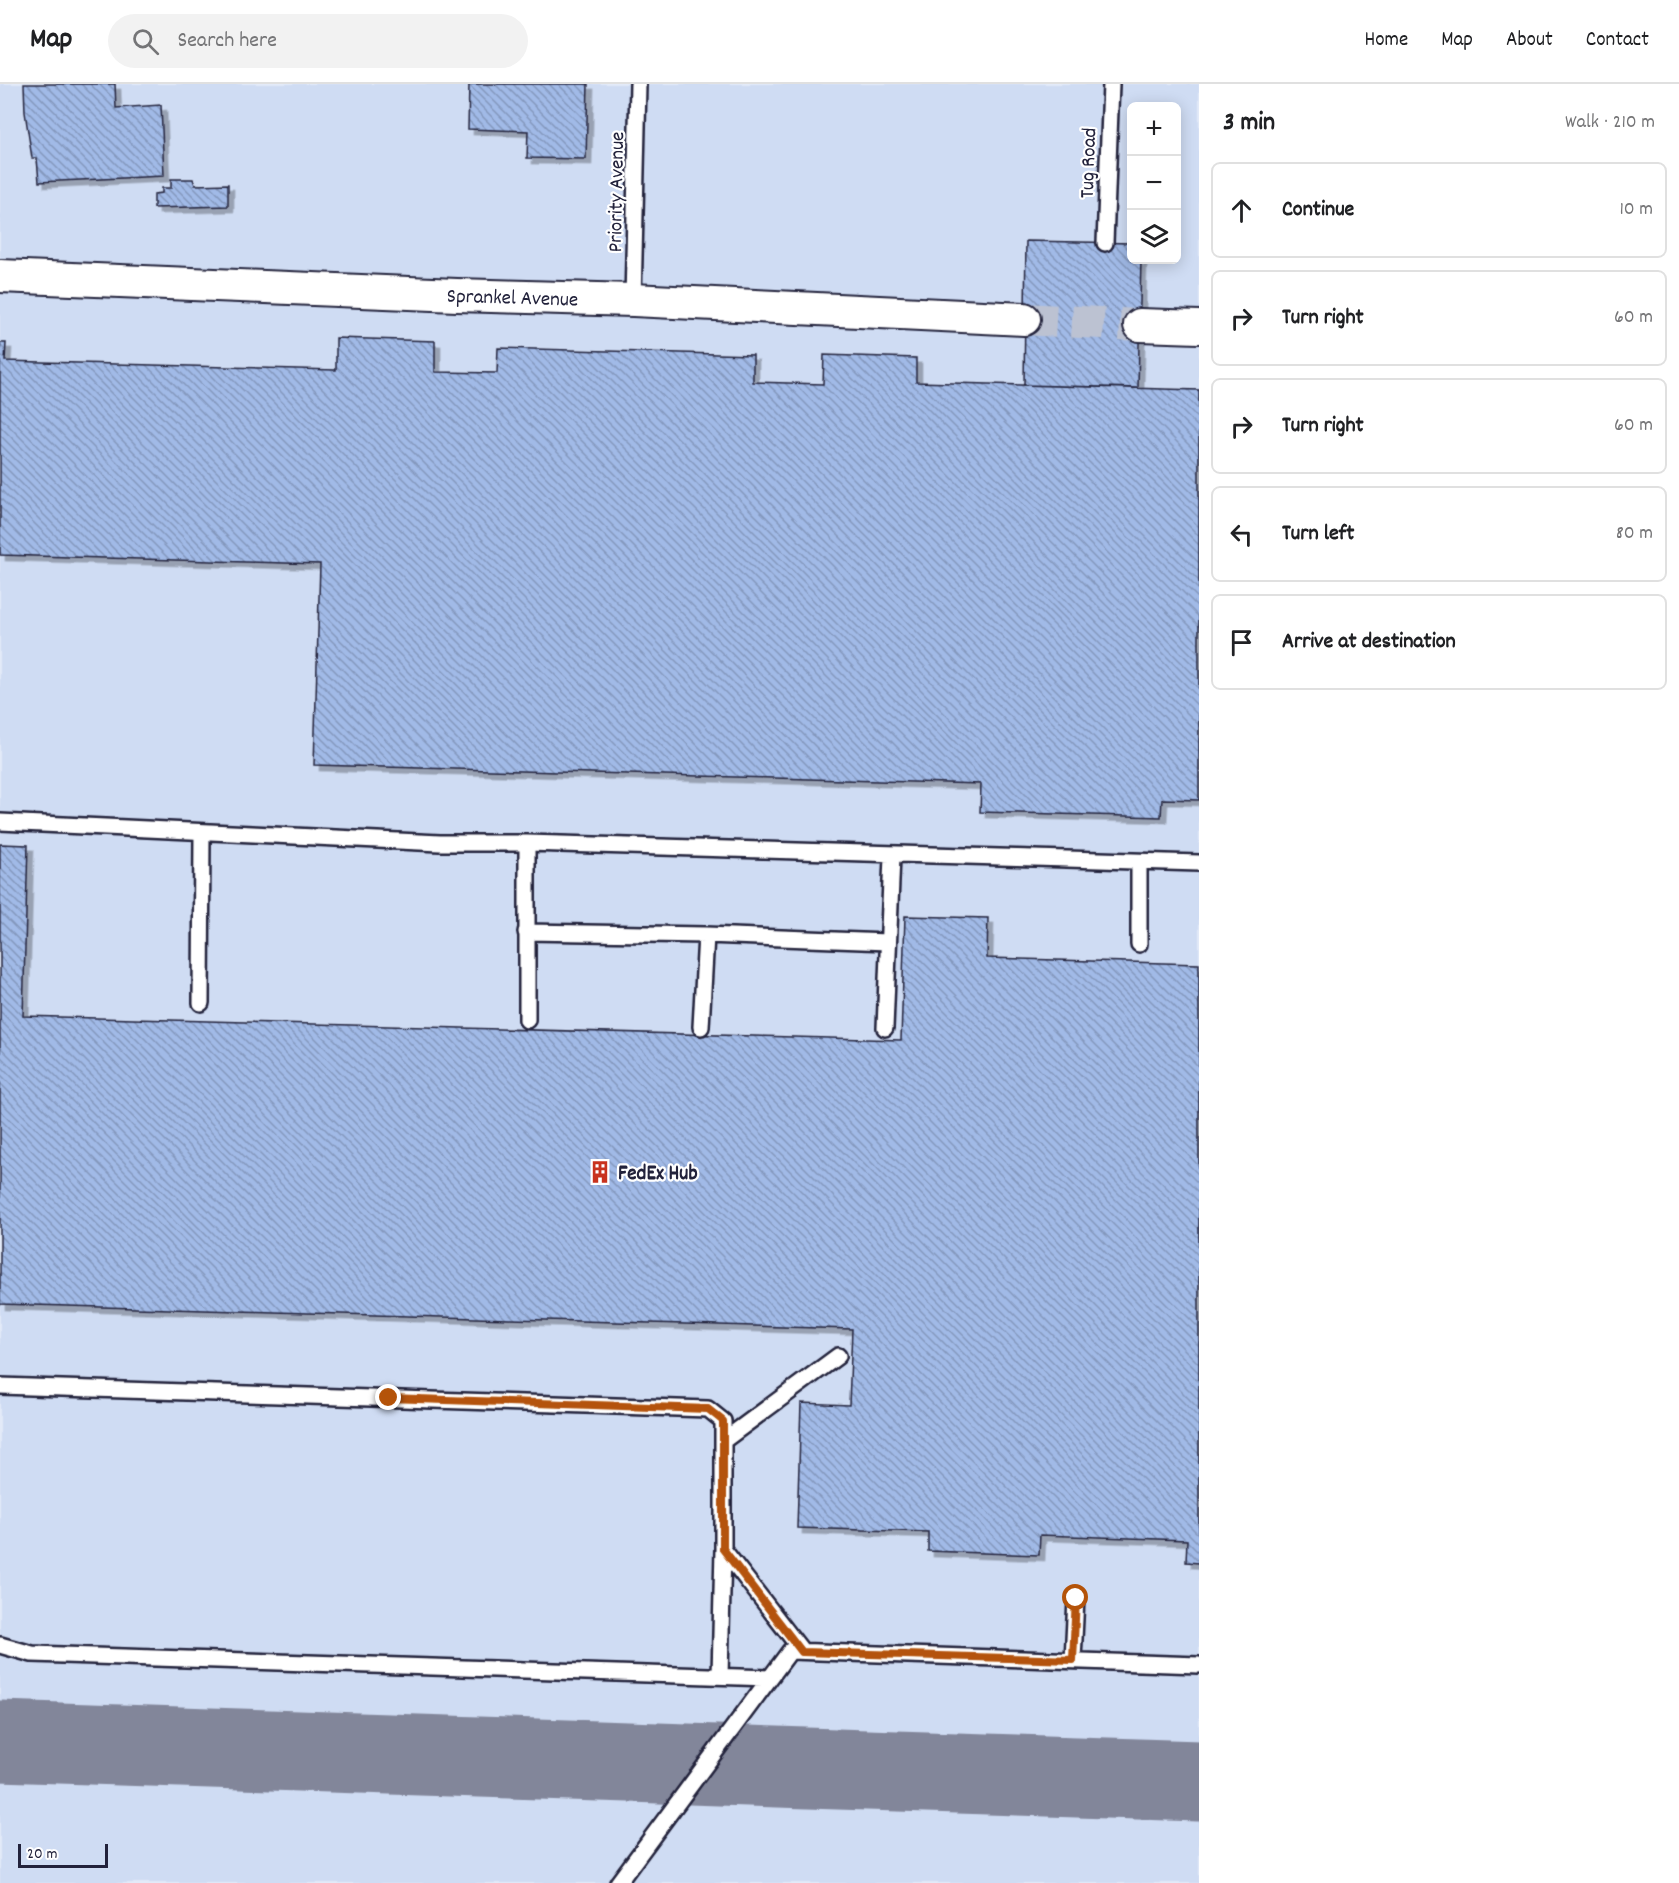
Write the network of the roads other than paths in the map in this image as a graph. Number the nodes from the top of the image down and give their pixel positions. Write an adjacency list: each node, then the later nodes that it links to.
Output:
1 (638, 84): 5 (lane, Priority Avenue)
2 (1111, 84): 3 (lane, Tug Road)
3 (1105, 243)
4 (0, 276): 5 (street, Sprankel Avenue)
5 (633, 300): 6 (street, Sprankel Avenue)
6 (1024, 319)
7 (1140, 325): 8 (street)
8 (1199, 327)
9 (0, 822): 10 (lane)
10 (202, 832): 11 (lane); 19 (lane)
11 (527, 843): 12 (lane); 15 (lane)
12 (892, 856): 13 (lane); 17 (lane)
13 (1139, 862): 14 (lane); 18 (lane)
14 (1199, 863)
15 (526, 932): 16 (lane); 20 (lane)
16 (706, 935): 17 (lane); 21 (lane)
17 (888, 942): 22 (lane)
18 (1139, 944)
19 (201, 1003)
20 (527, 1020)
21 (702, 1027)
22 (885, 1028)
23 (838, 1356): 25 (lane)
24 (0, 1386): 25 (lane)
25 (723, 1441): 26 (lane)
26 (723, 1549): 29 (lane); 32 (lane)
27 (1076, 1598): 30 (lane)
28 (0, 1645): 32 (lane)
29 (802, 1652): 30 (lane); 33 (lane)
30 (1073, 1660): 31 (lane)
31 (1199, 1665)
32 (720, 1676): 33 (lane)
33 (770, 1678): 34 (lane)
34 (618, 1883)

